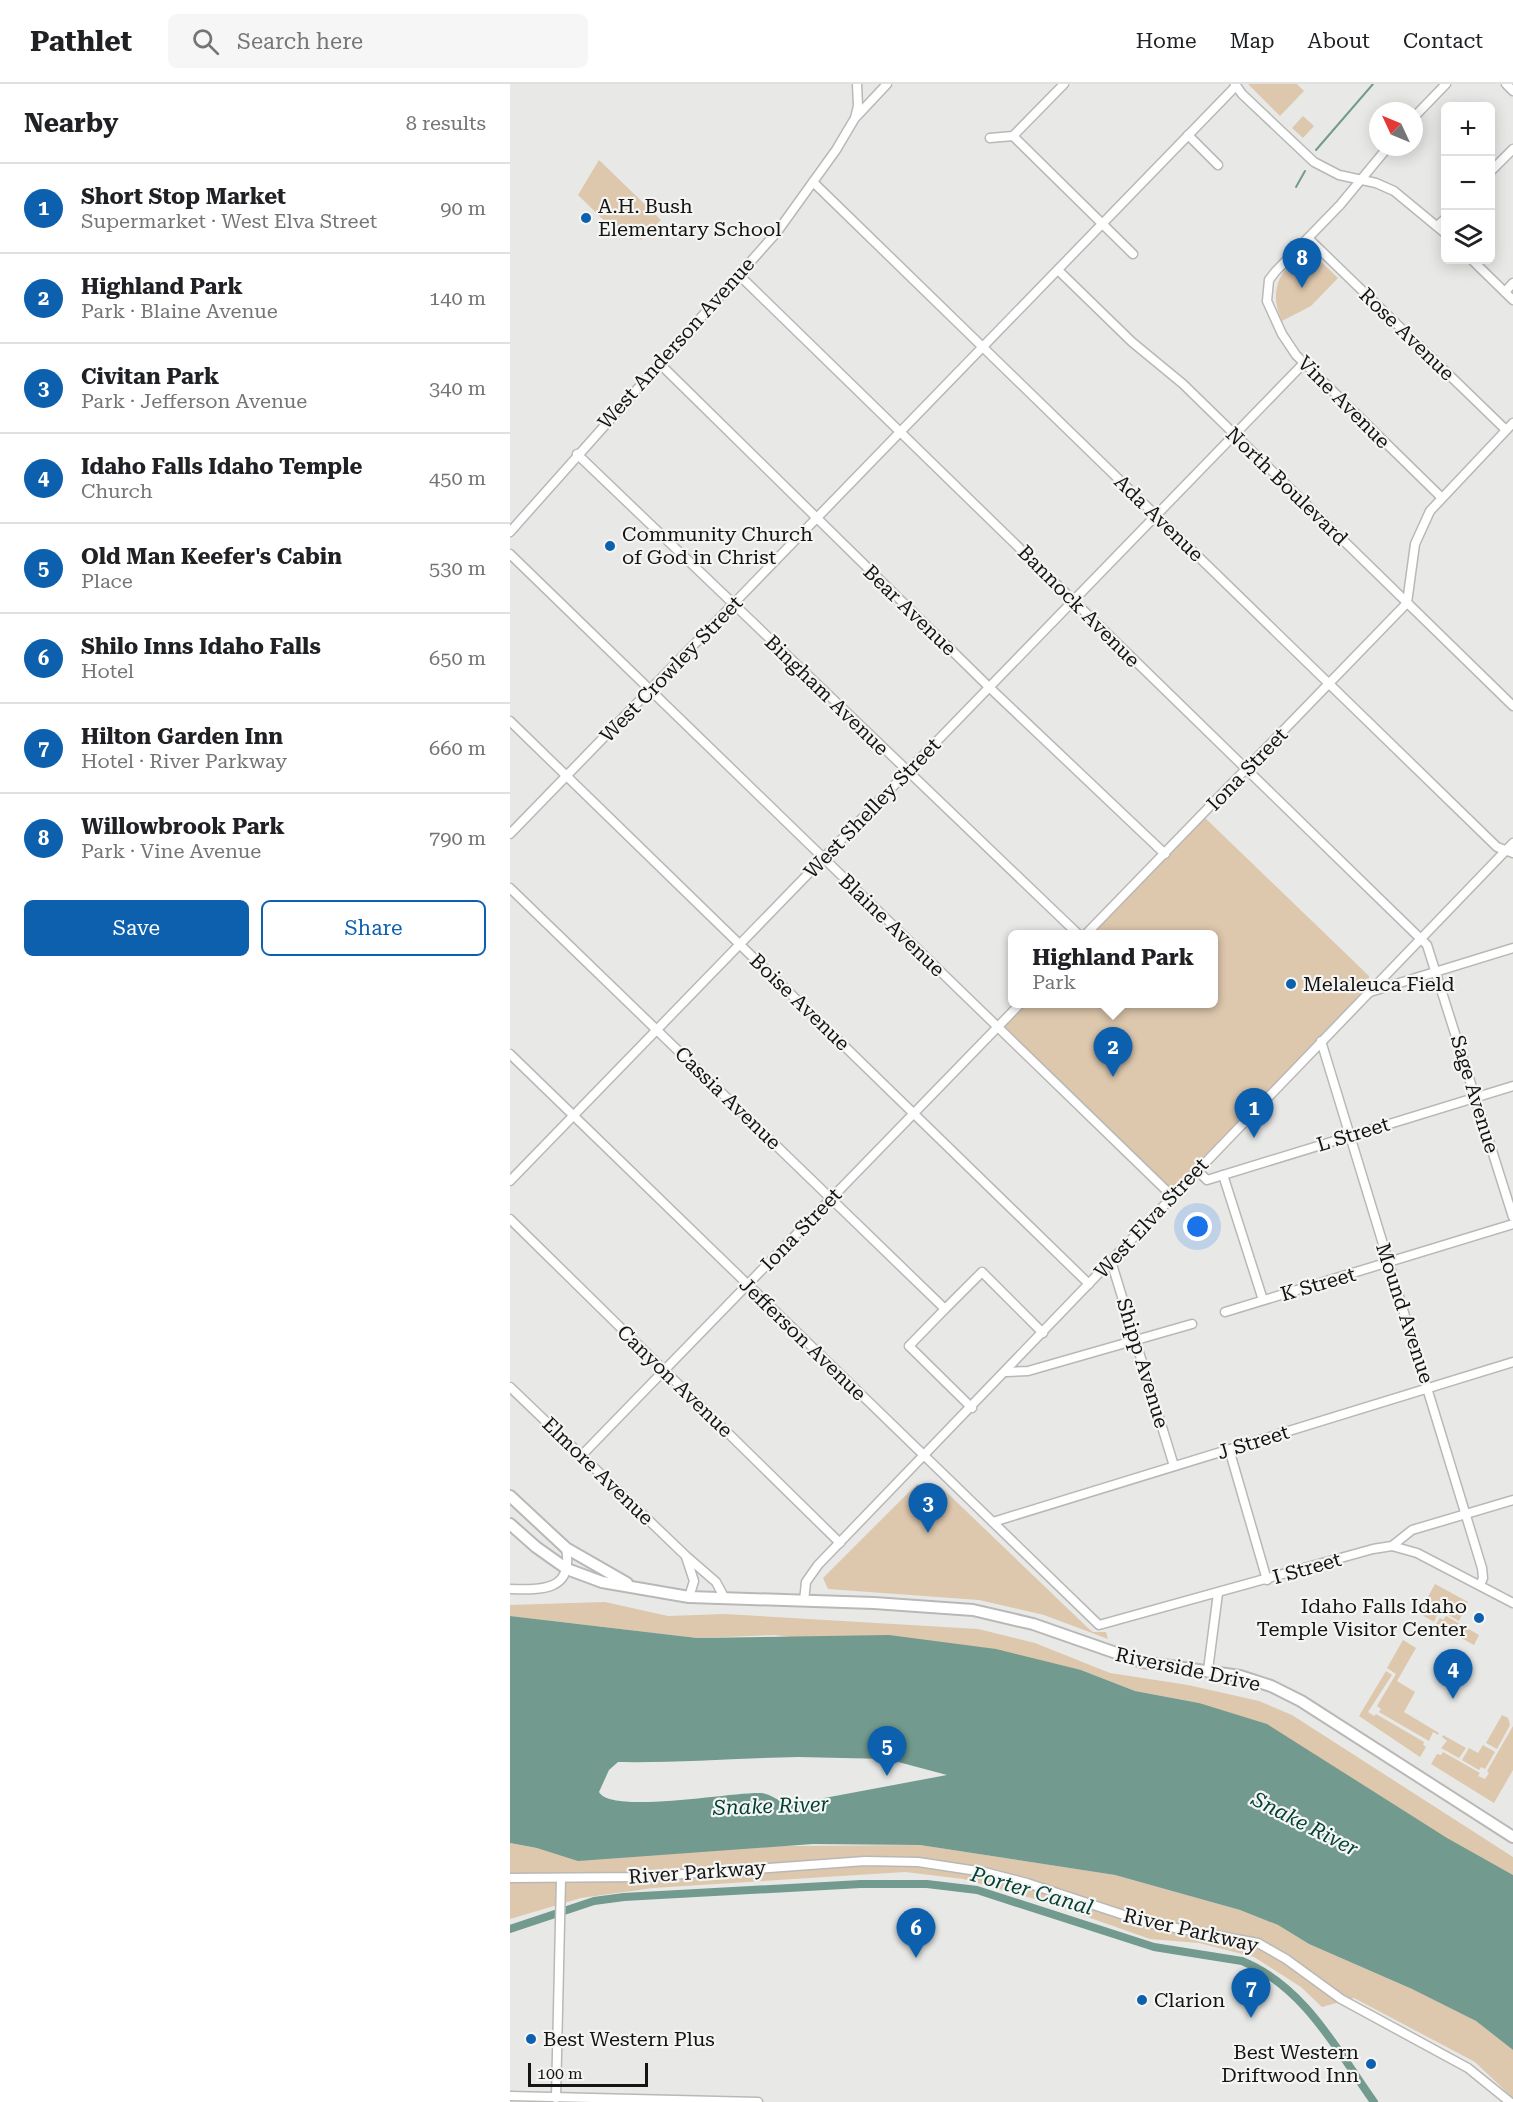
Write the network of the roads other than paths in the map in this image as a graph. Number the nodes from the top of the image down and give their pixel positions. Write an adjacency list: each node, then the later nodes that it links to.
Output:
1 (857, 84): 9 (street)
2 (887, 84): 9 (street)
3 (1064, 84): 11 (street)
4 (1446, 84): 8 (street)
5 (1506, 84): 7 (street)
6 (1236, 85): 10 (street, West Crowley Street); 17 (street)
7 (1513, 91)
8 (1423, 108)
9 (855, 118): 18 (street, West Anderson Avenue)
10 (1188, 135): 15 (street); 20 (street, West Crowley Street)
11 (1013, 136): 12 (street); 20 (street)
12 (990, 138)
13 (1513, 149): 16 (street)
14 (1380, 156): 17 (street, Vine Avenue)
15 (1218, 165)
16 (1495, 168)
17 (1359, 181): 21 (street); 23 (street, Vine Avenue)
18 (813, 182): 27 (street, West Anderson Avenue); 31 (street, Ada Avenue)
19 (1441, 222): 21 (street)
20 (1102, 224): 24 (street); 26 (street, West Crowley Street)
21 (1437, 226): 22 (street)
22 (1441, 230)
23 (1308, 238): 33 (street, Vine Avenue); 35 (street, Rose Avenue)
24 (1133, 254)
25 (1476, 264): 29 (street)
26 (1058, 270): 31 (street, West Crowley Street); 37 (street, North Boulevard)
27 (738, 273): 32 (street, West Anderson Avenue); 36 (street, Bannock Avenue)
28 (1513, 283): 29 (street)
29 (1505, 292): 30 (street)
30 (1513, 300)
31 (983, 347): 36 (street, West Crowley Street); 40 (street, Ada Avenue)
32 (658, 363): 38 (street, West Anderson Avenue); 41 (street, Bear Avenue)
33 (1303, 364): 37 (street, West Shelley Street); 39 (street, Vine Avenue)
34 (1513, 423): 35 (street)
35 (1506, 430): 39 (street)
36 (900, 433): 41 (street, West Crowley Street); 44 (street, Bannock Avenue)
37 (1234, 435): 40 (street, West Shelley Street); 45 (street, North Boulevard)
38 (577, 454): 42 (street, West Anderson Avenue); 46 (street, Bingham Avenue)
39 (1441, 497): 45 (street)
40 (1156, 515): 44 (street, West Shelley Street); 47 (street, Ada Avenue)
41 (816, 519): 46 (street, West Crowley Street); 48 (street, Bear Avenue)
42 (510, 532)
43 (510, 554): 49 (street, Blaine Avenue)
44 (1073, 601): 48 (street, West Shelley Street); 52 (street, Bannock Avenue)
45 (1407, 603): 47 (street, Iona Street); 50 (street, North Boulevard)
46 (733, 604): 49 (street, West Crowley Street); 53 (street, Bingham Avenue)
47 (1329, 684): 52 (street, Iona Street); 57 (street, Ada Avenue)
48 (990, 688): 53 (street, West Shelley Street); 58 (street, Bear Avenue)
49 (650, 690): 54 (street, West Crowley Street); 59 (street, Blaine Avenue)
50 (1513, 706)
51 (510, 721): 54 (street, Boise Avenue)
52 (1246, 770): 58 (street, Iona Street); 63 (street, Bannock Avenue)
53 (907, 773): 59 (street, West Shelley Street); 61 (street, Bingham Avenue)
54 (567, 776): 55 (street, West Crowley Street); 64 (street, Boise Avenue)
55 (510, 834)
56 (1513, 843): 57 (street, West Elva Street)
57 (1510, 851): 63 (street, West Elva Street)
58 (1165, 854): 62 (street, Iona Street)
59 (824, 859): 64 (street, West Shelley Street); 69 (street, Blaine Avenue)
60 (510, 888): 70 (street, Cassia Avenue)
61 (1074, 930)
62 (1090, 930)
63 (1420, 938): 66 (street, Sage Avenue); 67 (street, West Elva Street)
64 (741, 944): 70 (street, West Shelley Street); 75 (street, Boise Avenue)
65 (1513, 948): 66 (street)
66 (1437, 971): 67 (street); 74 (street, Sage Avenue)
67 (1368, 992): 71 (street, West Elva Street)
68 (1016, 1008): 69 (street, Iona Street)
69 (997, 1027): 75 (street, Iona Street); 81 (street, Blaine Avenue)
70 (657, 1030): 76 (street, West Shelley Street); 82 (street, Cassia Avenue)
71 (1321, 1041): 77 (street, Mound Avenue); 78 (street, West Elva Street)
72 (510, 1054): 76 (street, Jefferson Avenue)
73 (1513, 1086): 74 (street, L Street)
74 (1476, 1097): 77 (street, L Street); 83 (street, Sage Avenue)
75 (914, 1113): 82 (street, Iona Street); 88 (street, Boise Avenue)
76 (574, 1116): 80 (street, West Shelley Street); 89 (street, Jefferson Avenue)
77 (1351, 1135): 79 (street, L Street); 87 (street, Mound Avenue)
78 (1197, 1170): 79 (street, L Street); 81 (street, West Elva Street)
79 (1223, 1175): 90 (street)
80 (510, 1181)
81 (1172, 1196): 86 (street, West Elva Street)
82 (831, 1198): 89 (street, Iona Street); 91 (street, Cassia Avenue)
83 (1513, 1217)
84 (510, 1219): 97 (street, Canyon Avenue)
85 (1513, 1224): 87 (street, K Street)
86 (1111, 1261): 88 (street, West Elva Street); 95 (street, Shipp Avenue)
87 (1389, 1263): 90 (street, K Street); 100 (street, Mound Avenue)
88 (1089, 1284): 94 (street, West Elva Street)
89 (747, 1285): 97 (street, Iona Street); 104 (street, Jefferson Avenue)
90 (1263, 1300): 92 (street, K Street)
91 (945, 1309): 94 (street); 101 (street)
92 (1225, 1312)
93 (1192, 1324): 95 (street)
94 (1043, 1333): 98 (street, West Elva Street)
95 (1137, 1340): 98 (street); 105 (street, Shipp Avenue)
96 (1513, 1362): 100 (street, J Street)
97 (665, 1370): 103 (street, Iona Street); 111 (street, Canyon Avenue)
98 (1006, 1372): 101 (street, West Elva Street)
99 (510, 1387): 103 (street, Elmore Avenue)
100 (1429, 1388): 102 (street, J Street); 108 (street, Mound Avenue)
101 (972, 1408): 104 (street, West Elva Street)
102 (1229, 1449): 105 (street, J Street); 116 (street)
103 (582, 1455): 114 (street, Elmore Avenue)
104 (924, 1457): 109 (street, Jefferson Avenue); 111 (street, West Elva Street)
105 (1174, 1466): 109 (street, J Street)
106 (510, 1496): 113 (main road)
107 (1513, 1500): 108 (street, I Street)
108 (1467, 1514): 112 (street, I Street); 117 (street, Mound Avenue)
109 (993, 1522): 125 (street, Jefferson Avenue)
110 (510, 1524): 115 (main road, Riverside Drive)
111 (840, 1543): 123 (street, West Elva Street)
112 (1392, 1546): 116 (street, I Street); 117 (street)
113 (566, 1548): 115 (street); 118 (main road)
114 (686, 1556): 121 (street); 122 (street, Elmore Avenue)
115 (567, 1569): 118 (main road, Riverside Drive); 119 (street)
116 (1267, 1580): 120 (street, I Street)
117 (1480, 1585): 124 (street)
118 (635, 1588): 121 (main road, Riverside Drive)
119 (510, 1589)
120 (1218, 1593): 125 (street, I Street); 126 (street)
121 (689, 1597): 122 (main road, Riverside Drive)
122 (724, 1597): 123 (main road, Riverside Drive)
123 (804, 1601): 126 (main road, Riverside Drive)
124 (1513, 1603)
125 (1097, 1623)
126 (1208, 1670): 127 (main road, Riverside Drive)
127 (1513, 1837)
128 (510, 1878): 129 (street, River Parkway)
129 (561, 1879): 131 (street); 133 (street, River Parkway)
130 (516, 2098): 131 (street)
131 (556, 2098): 132 (street)
132 (758, 2102)
133 (1510, 2102)

